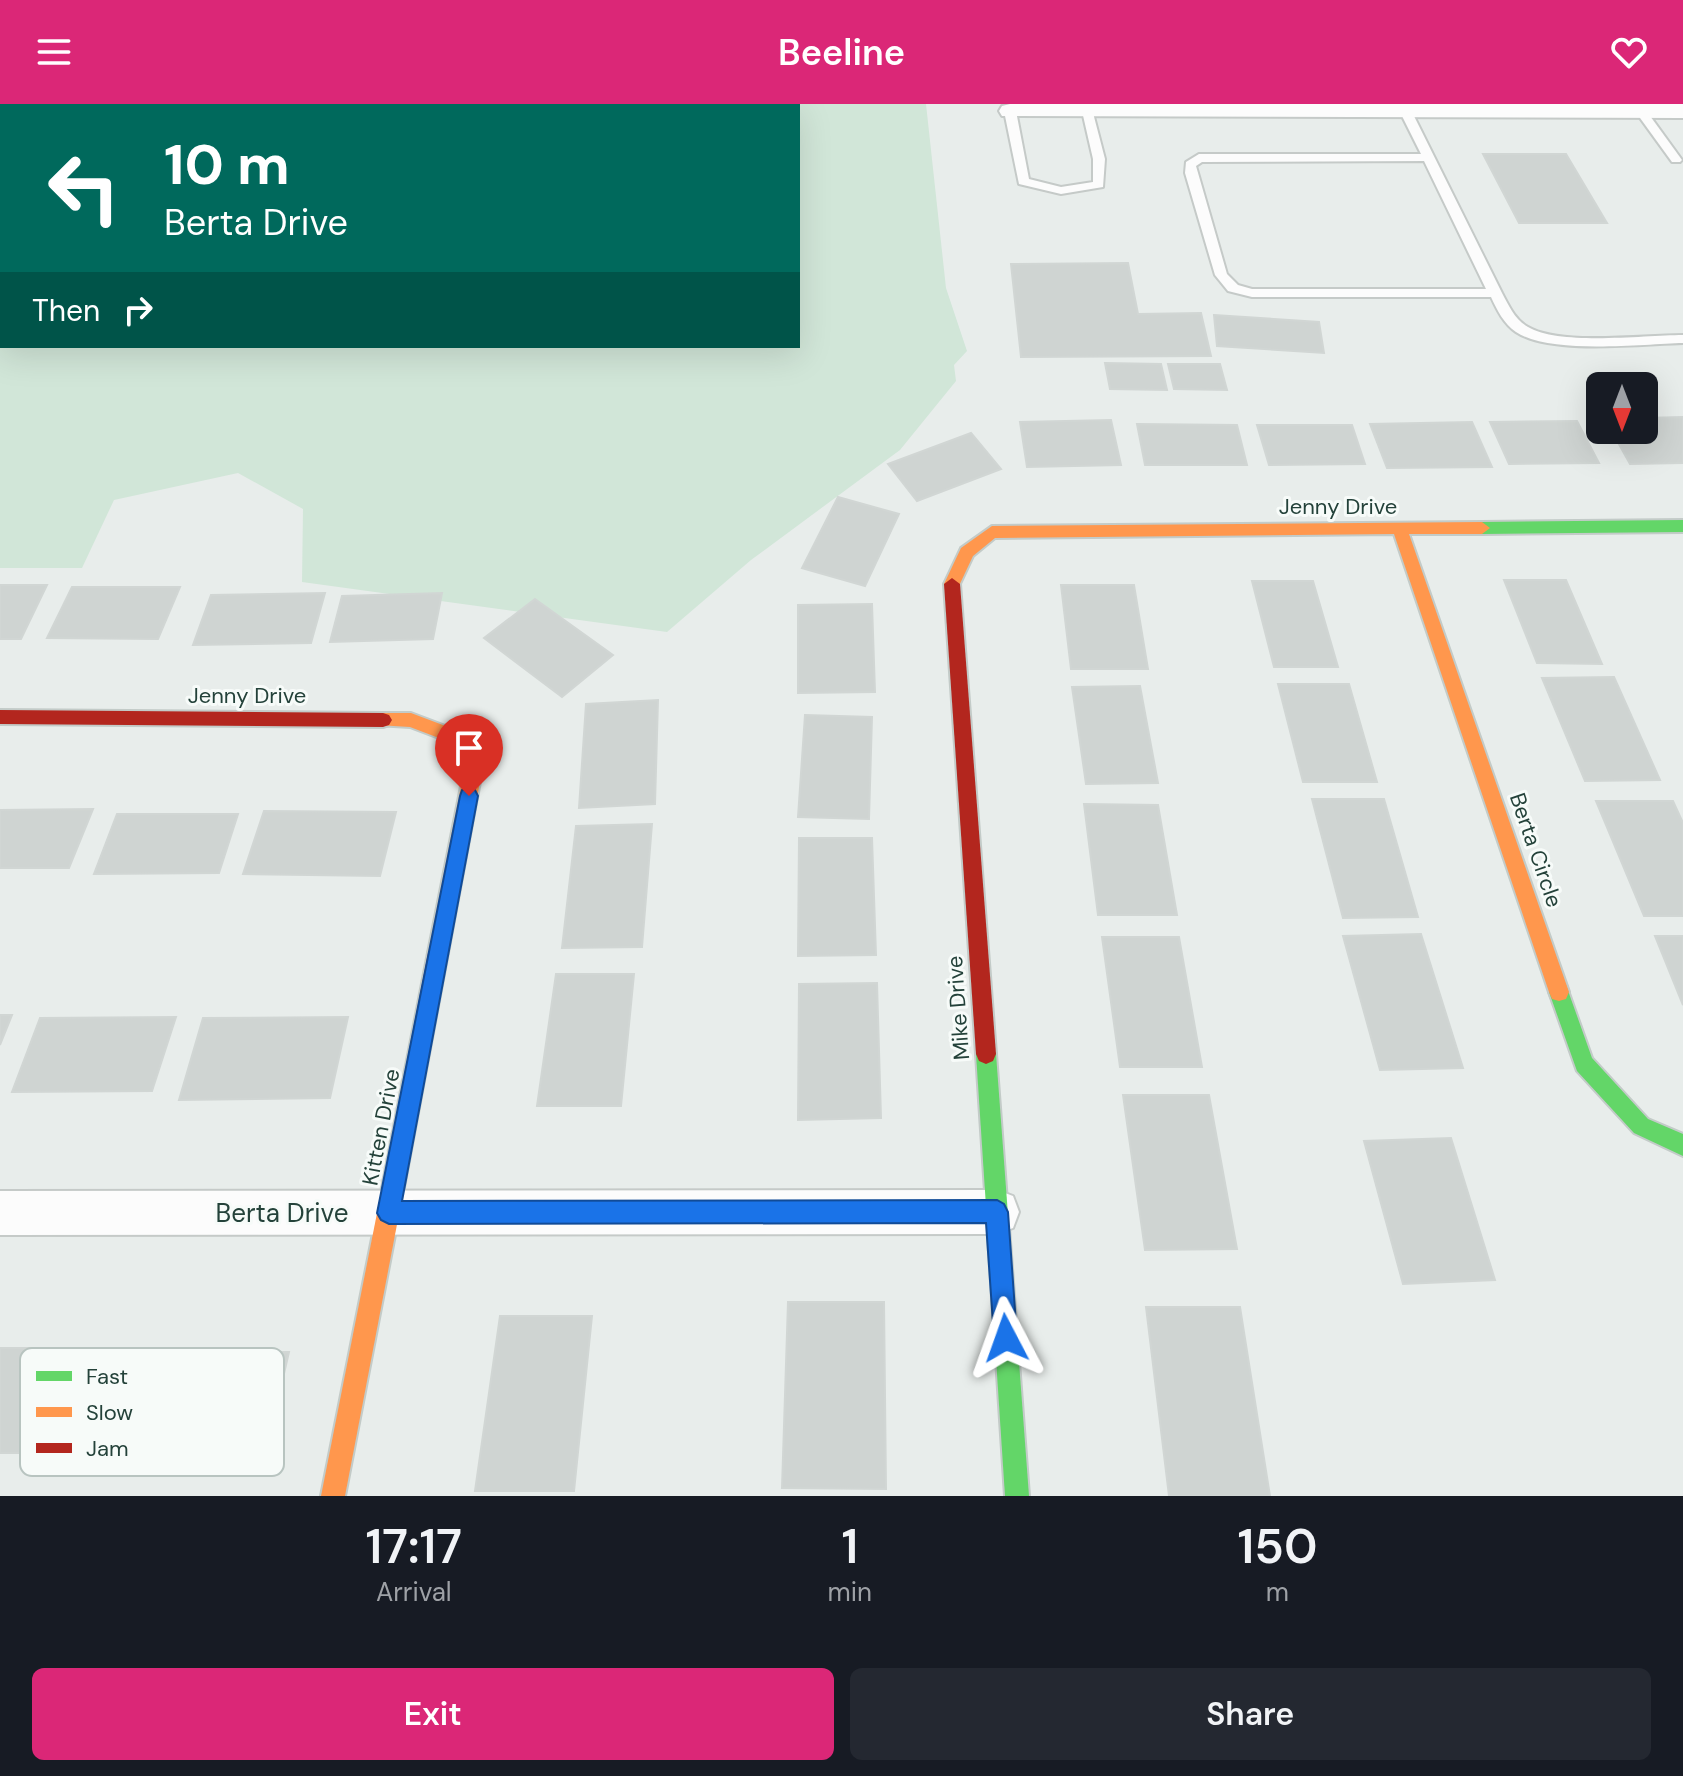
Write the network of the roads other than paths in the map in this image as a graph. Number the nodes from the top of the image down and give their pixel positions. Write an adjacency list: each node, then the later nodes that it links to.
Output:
1 (1404, 108): 2 (street); 4 (street); 7 (lane)
2 (1553, 108): 5 (street)
3 (1010, 111): 4 (street); 4 (lane)
4 (1088, 111)
5 (1641, 111): 6 (street); 8 (lane)
6 (1683, 111)
7 (1428, 157): 9 (lane); 9 (lane)
8 (1676, 160)
9 (1495, 293): 10 (lane)
10 (1683, 339)
11 (1683, 526): 12 (street, Jenny Drive)
12 (1400, 529): 13 (street, Jenny Drive); 16 (street, Berta Circle)
13 (992, 532): 17 (street, Mike Drive)
14 (0, 717): 15 (street, Jenny Drive)
15 (474, 766): 19 (street, Kitten Drive)
16 (1683, 1145)
17 (997, 1212): 19 (street, Berta Drive); 21 (street, Mike Drive)
18 (0, 1213): 19 (street, Berta Drive)
19 (389, 1213): 20 (street, Kitten Drive)
20 (333, 1496)
21 (1017, 1496)

